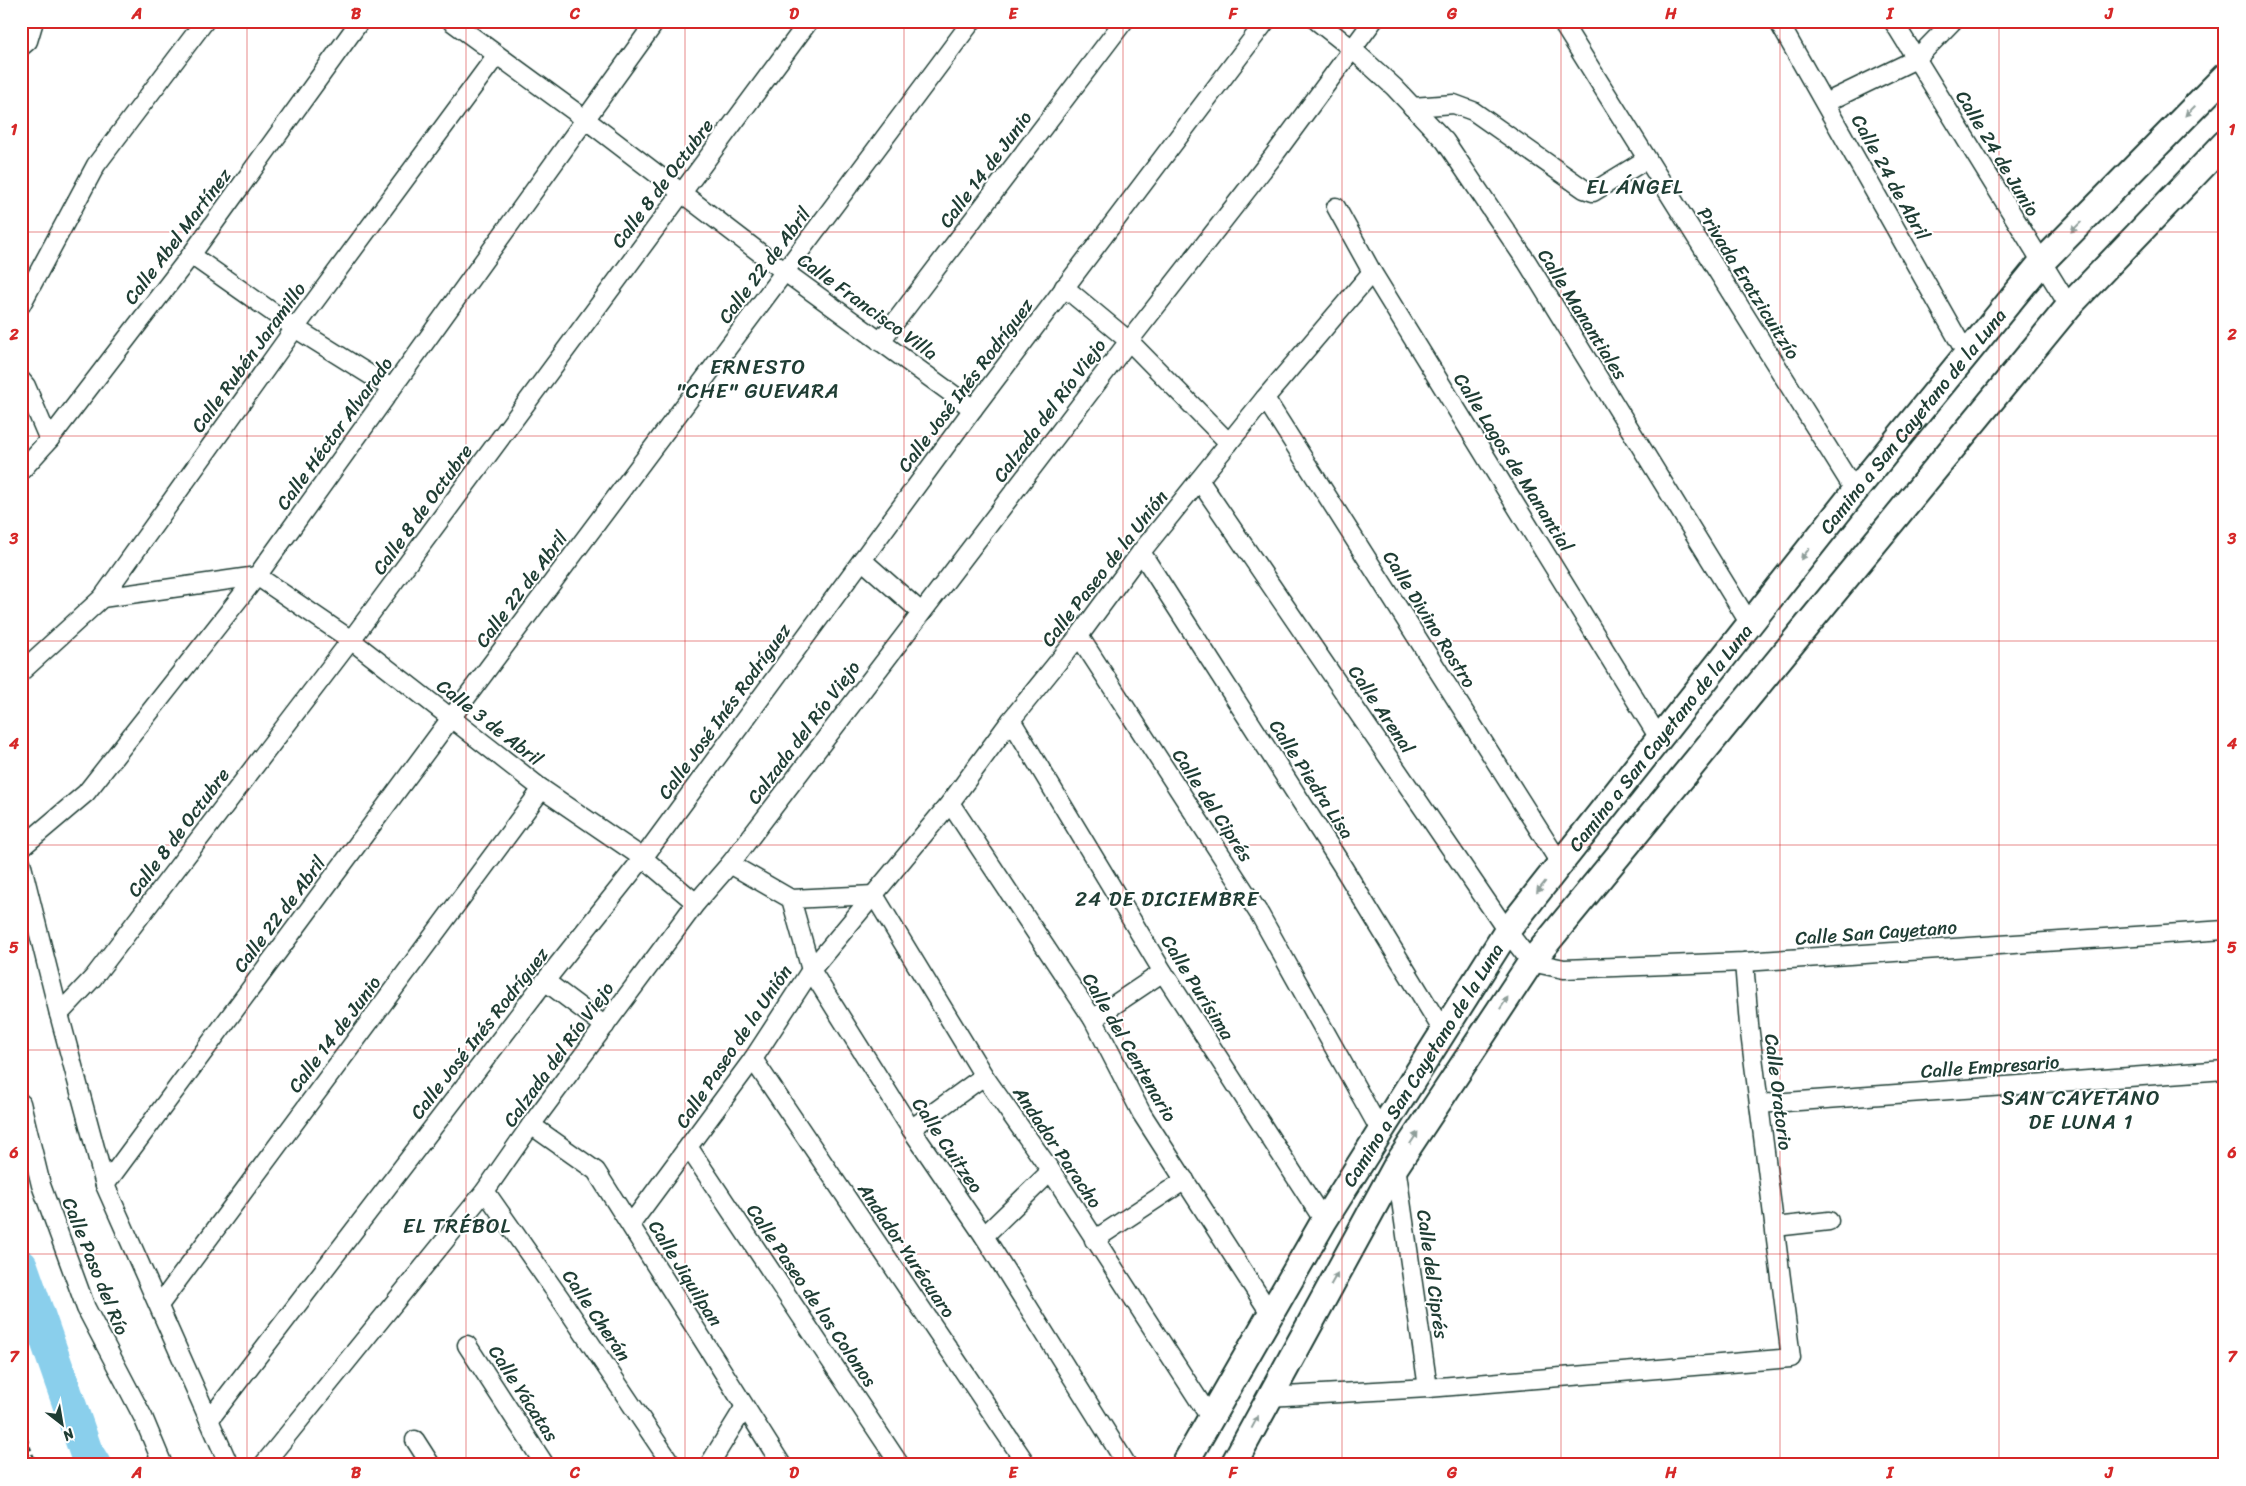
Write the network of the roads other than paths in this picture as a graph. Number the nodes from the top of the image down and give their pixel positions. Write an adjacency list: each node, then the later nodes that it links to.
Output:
1 (34, 21): 16 (street)
2 (205, 21): 33 (street)
3 (360, 21): 28 (street, Calle Abel Martínez)
4 (451, 21): 18 (street, Calle Francisco Villa)
5 (656, 21): 23 (street, Calle Héctor Alvarado)
6 (809, 21): 26 (street, Calle 8 de Octubre)
7 (972, 21): 30 (street, Calle 22 de Abril)
8 (1124, 21): 37 (street, Calle 14 de Junio)
9 (1266, 21): 32 (street, Calle José Inés Rodríguez)
10 (1317, 21): 17 (street, Calle Manantiales)
11 (1372, 21): 17 (street, Calzada del Río Viejo)
12 (1560, 21): 25 (street, Privada Eratzicuitzío)
13 (1778, 21): 21 (street, Calle 24 de Abril)
14 (1894, 21): 19 (street, Calle 24 de Junio)
15 (1954, 21): 19 (street)
16 (21, 47)
17 (1351, 48): 22 (street, Calle Manantiales); 36 (street, Calzada del Río Viejo)
18 (496, 56): 23 (street, Calle Francisco Villa); 35 (street, Calle Rubén Jaramillo)
19 (1916, 59): 21 (street); 29 (street, Calle 24 de Junio)
20 (2225, 76): 29 (street, Camino a San Cayetano de la Luna, one-way to 29)
21 (1825, 104): 38 (street, Calle 24 de Abril)
22 (1412, 107): 25 (street); 53 (street, Calle Manantiales)
23 (585, 119): 26 (street, Calle Francisco Villa); 40 (street, Calle Héctor Alvarado)
24 (2225, 143): 34 (street, Camino a San Cayetano de la Luna)
25 (1647, 159): 47 (street, Privada Eratzicuitzío)
26 (680, 193): 30 (street, Calle Francisco Villa); 55 (street, Calle 8 de Octubre)
27 (1336, 207): 31 (street, Calle Lagos de Manantial)
28 (191, 255): 35 (street); 43 (street, Calle Abel Martínez)
29 (2041, 263): 34 (street, Calle 24 de Junio); 38 (street, Camino a San Cayetano de la Luna)
30 (785, 272): 37 (street, Calle Francisco Villa); 57 (street, Calle 22 de Abril)
31 (1372, 272): 41 (street, Calle Paseo de la Unión); 59 (street, Calle Lagos de Manantial)
32 (1064, 287): 36 (street); 42 (street, Calle José Inés Rodríguez)
33 (21, 305)
34 (2069, 306): 72 (street, Camino a San Cayetano de la Luna)
35 (295, 328): 40 (street); 51 (street, Calle Rubén Jaramillo)
36 (1129, 341): 44 (street); 52 (street, Calzada del Río Viejo)
37 (880, 342): 42 (street, Calle Francisco Villa)
38 (1967, 355): 47 (street, Camino a San Cayetano de la Luna)
39 (21, 380): 43 (street)
40 (392, 388): 50 (street, Calle Héctor Alvarado)
41 (1265, 398): 44 (street, Calle Paseo de la Unión); 65 (street, Calle Divino Rostro)
42 (973, 409): 49 (street, Calle José Inés Rodríguez)
43 (49, 440): 45 (street, Calle Abel Martínez)
44 (1229, 443): 46 (street, Calle Paseo de la Unión)
45 (21, 471)
46 (1200, 480): 48 (street, Calle Paseo de la Unión); 71 (street, Calle Arenal)
47 (1855, 491): 53 (street, Camino a San Cayetano de la Luna, one-way to 53)
48 (1141, 552): 54 (street, Calle Paseo de la Unión); 80 (street, Calle Piedra Lisa)
49 (862, 560): 52 (street); 63 (street, Calle José Inés Rodríguez)
50 (257, 576): 51 (street); 55 (street, Calle 3 de Abril); 62 (street, Calle Héctor Alvarado)
51 (102, 598): 56 (street, Calle Rubén Jaramillo)
52 (921, 612): 66 (street, Calzada del Río Viejo)
53 (1750, 624): 59 (street, Camino a San Cayetano de la Luna)
54 (1079, 636): 58 (street, Calle Paseo de la Unión); 88 (street, Calle del Ciprés)
55 (352, 640): 57 (street, Calle 3 de Abril); 77 (street, Calle 8 de Octubre)
56 (21, 672)
57 (451, 718): 60 (street, Calle 3 de Abril); 93 (street, Calle 22 de Abril)
58 (1012, 720): 61 (street, Calle Paseo de la Unión); 75 (street, Calle Purísima)
59 (1659, 738): 65 (street, Camino a San Cayetano de la Luna)
60 (542, 789): 63 (street, Calle 3 de Abril); 101 (street, Calle 14 de Junio)
61 (950, 803): 67 (street, Calle Paseo de la Unión); 78 (street, Calle del Centenario)
62 (21, 848)
63 (643, 858): 69 (street, Calle 3 de Abril); 76 (street, Calle José Inés Rodríguez)
64 (21, 862): 77 (street)
65 (1560, 863): 71 (street, Camino a San Cayetano de la Luna, one-way to 71)
66 (730, 864): 68 (street); 69 (street, Calzada del Río Viejo)
67 (874, 895): 68 (street); 74 (street, Calle Paseo de la Unión); 83 (street, Andador Paracho)
68 (791, 898): 74 (street, Calle Cuitzeo)
69 (696, 902): 79 (street, Calzada del Río Viejo)
70 (2225, 930): 73 (street, Calle San Cayetano)
71 (1507, 931): 72 (street, Calle Arenal); 80 (street, Camino a San Cayetano de la Luna)
72 (1531, 962): 73 (street, Calle San Cayetano); 90 (street, Camino a San Cayetano de la Luna, one-way to 72)
73 (1744, 962): 85 (street, Calle Oratorio)
74 (811, 970): 81 (street, Calle Paseo de la Unión); 87 (street, Calle Cuitzeo)
75 (1163, 972): 78 (street); 95 (street, Calle Purísima)
76 (545, 981): 79 (street); 108 (street, Calle José Inés Rodríguez)
77 (59, 1014): 93 (street)
78 (1093, 1019): 92 (street, Calle del Centenario)
79 (605, 1026): 86 (street, Calzada del Río Viejo)
80 (1444, 1031): 88 (street, Camino a San Cayetano de la Luna)
81 (753, 1059): 89 (street, Calle Paseo de la Unión); 119 (street, Andador Yurécuaro)
82 (2225, 1070): 85 (street, Calle Empresario)
83 (984, 1076): 87 (street); 91 (street, Andador Paracho)
84 (21, 1103): 110 (street, Calle Paso del Río)
85 (1759, 1104): 98 (street, Calle Oratorio)
86 (531, 1125): 94 (street, Calzada del Río Viejo); 97 (street, Calle Jiquilpan)
87 (911, 1129): 99 (street, Calle Cuitzeo)
88 (1380, 1130): 95 (street, Camino a San Cayetano de la Luna)
89 (689, 1148): 97 (street, Calle Paseo de la Unión); 118 (street, Calle Paseo de los Colonos)
90 (1396, 1166): 104 (street, Calle del Ciprés); 105 (street, Camino a San Cayetano de la Luna, one-way to 90)
91 (1050, 1171): 99 (street); 100 (street, Andador Paracho)
92 (1185, 1180): 100 (street); 102 (street, Calle del Centenario)
93 (105, 1185): 101 (street)
94 (485, 1191): 112 (street, Calzada del Río Viejo); 115 (street, Calle Cherán)
95 (1324, 1221): 102 (street, Camino a San Cayetano de la Luna)
96 (1830, 1221): 98 (street)
97 (631, 1224): 106 (street, Calle Jiquilpan)
98 (1775, 1228): 104 (street, Calle Oratorio)
99 (984, 1236): 120 (street, Calle Cuitzeo)
100 (1094, 1240): 107 (street, Andador Paracho)
101 (160, 1304): 108 (street)
102 (1270, 1313): 107 (street, Camino a San Cayetano de la Luna)
103 (466, 1345): 114 (street, Calle Yácatas)
104 (1428, 1388): 105 (street)
105 (1268, 1398): 122 (street, Camino a San Cayetano de la Luna, one-way to 105)
106 (744, 1408): 116 (street); 117 (street, Calle Jiquilpan)
107 (1211, 1419): 121 (street, Camino a San Cayetano de la Luna)
108 (209, 1420): 111 (street)
109 (416, 1440): 113 (street)
110 (163, 1465)
111 (229, 1465)
112 (263, 1465)
113 (431, 1465)
114 (545, 1465)
115 (672, 1465)
116 (709, 1465)
117 (782, 1465)
118 (900, 1465)
119 (1027, 1465)
120 (1127, 1465)
121 (1184, 1465)
122 (1232, 1465)

